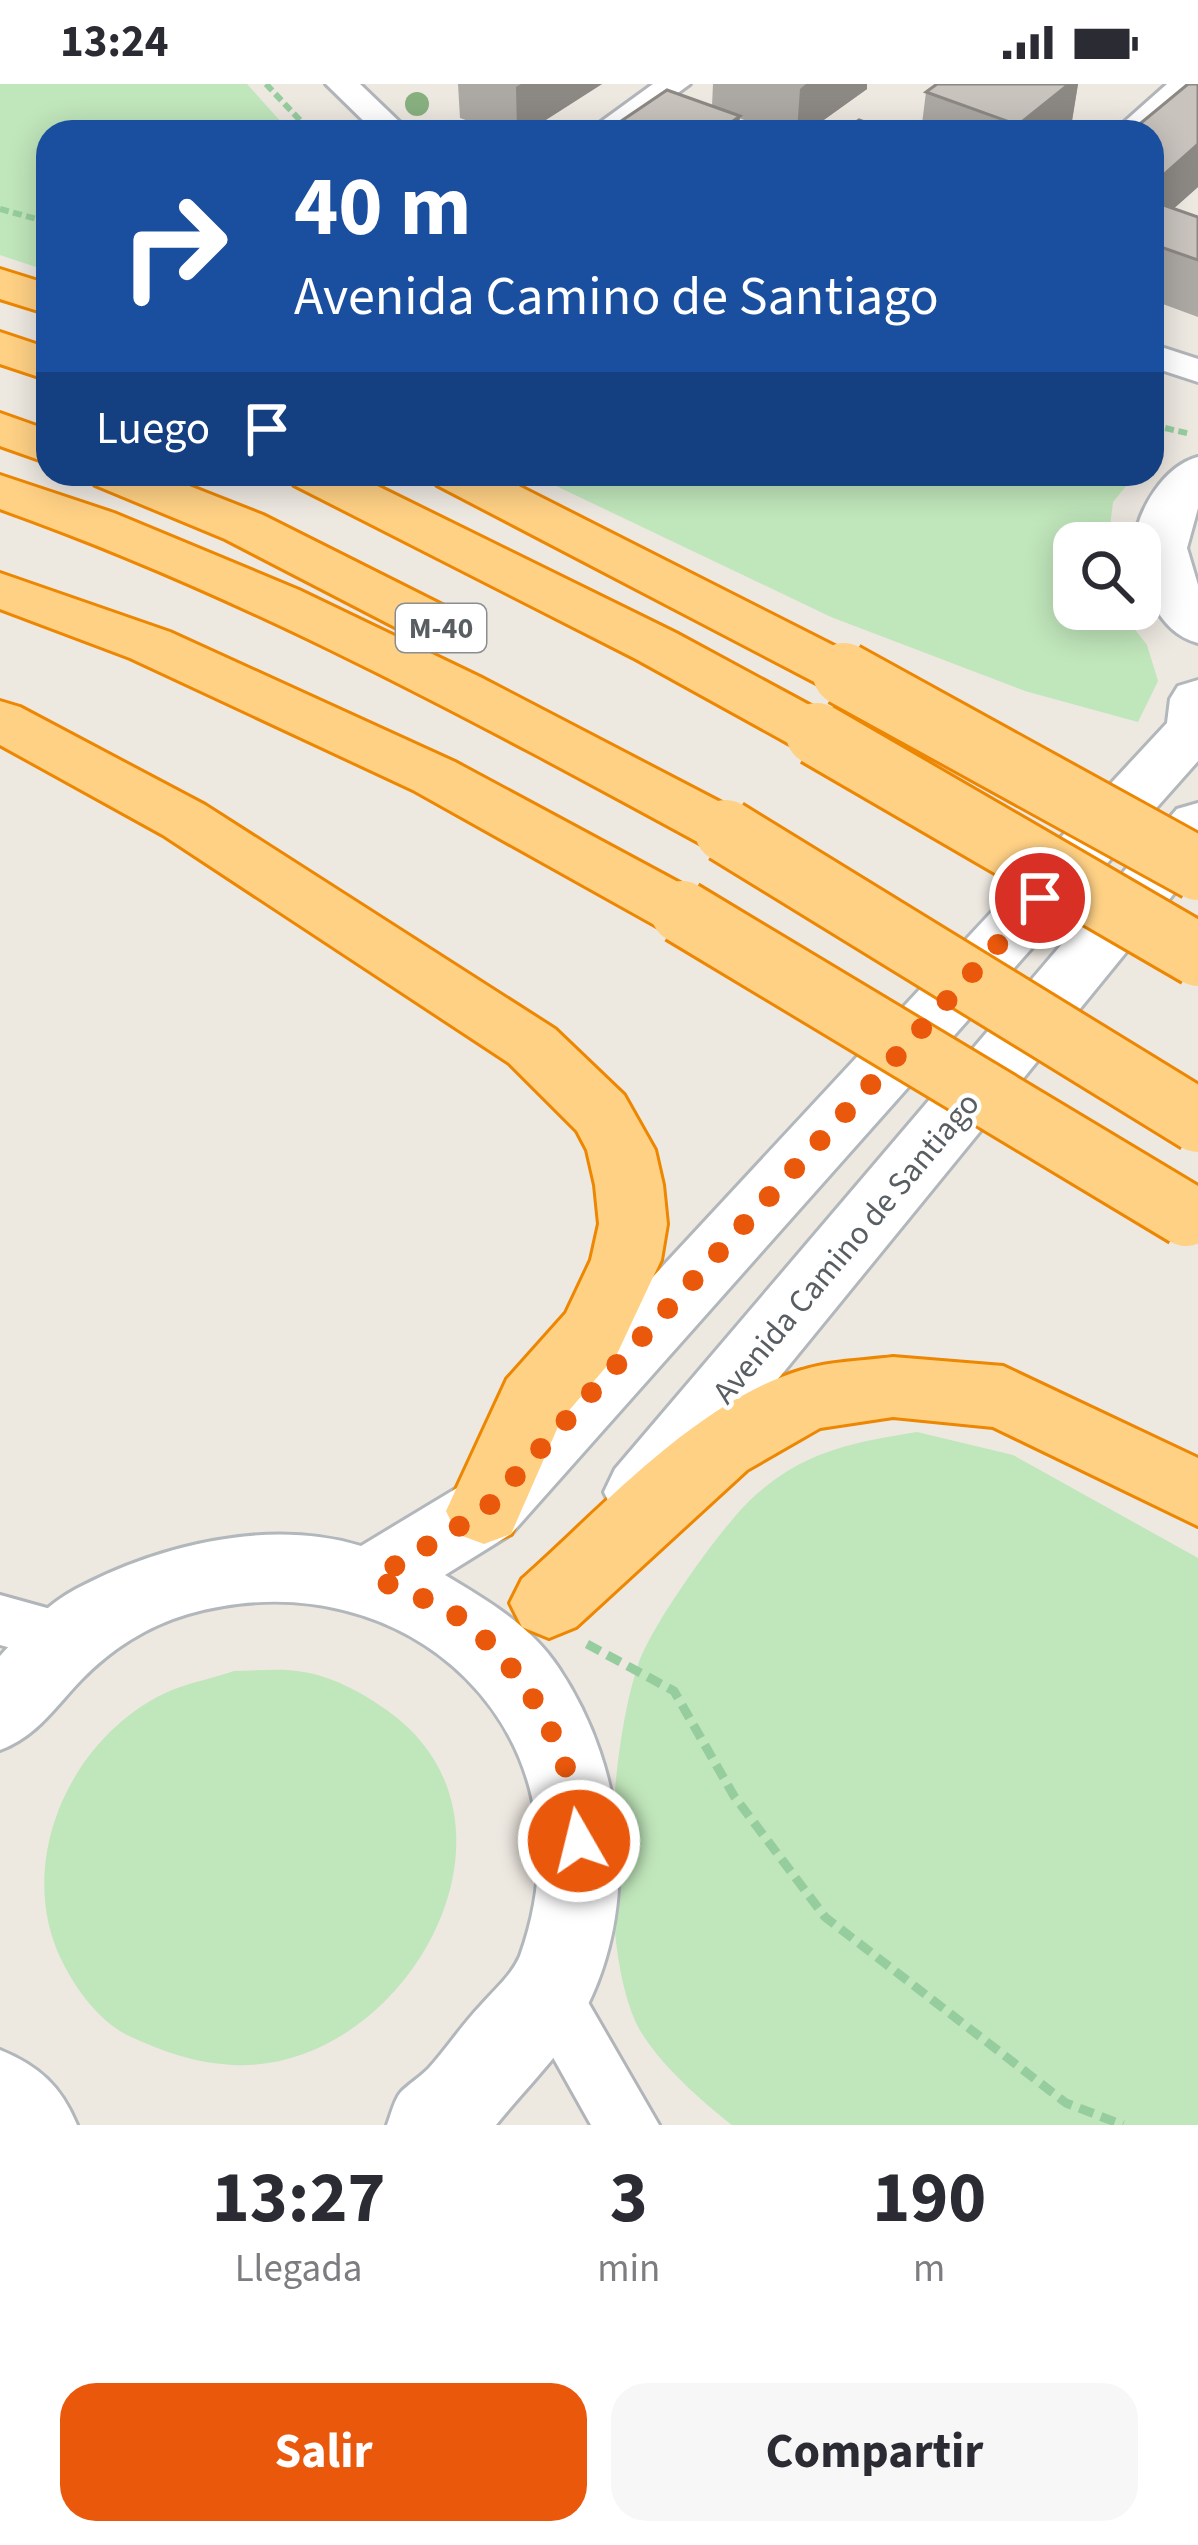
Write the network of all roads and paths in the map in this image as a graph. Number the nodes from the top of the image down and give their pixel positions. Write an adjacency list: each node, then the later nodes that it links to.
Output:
1 (266, 84): 5 (path)
2 (342, 84): 6 (street)
3 (674, 84): 7 (street)
4 (1186, 84): 8 (street)
5 (300, 120)
6 (381, 120)
7 (621, 120)
8 (1143, 120)
9 (0, 209): 10 (path)
10 (36, 219)
11 (0, 283): 12 (highway)
12 (36, 296)
13 (0, 347): 14 (highway)
14 (36, 360)
15 (0, 428): 18 (highway)
16 (1164, 428): 17 (path)
17 (1198, 438)
18 (36, 443)
19 (1198, 473): 25 (street)
20 (143, 486): 28 (highway, M-40)
21 (336, 486): 31 (highway, M-40, bridge)
22 (477, 486): 30 (highway, bridge)
23 (0, 491): 28 (highway)
24 (0, 590): 34 (highway, bridge)
25 (1198, 625)
26 (1198, 700): 36 (street)
27 (0, 719): 36 (highway)
28 (742, 817): 32 (highway, M-40); 33 (highway, bridge)
29 (1198, 824): 39 (street, Avenida Camino de Santiago)
30 (1198, 869)
31 (1198, 955)
32 (1198, 1072)
33 (1198, 1121)
34 (1192, 1219)
35 (1198, 1494): 39 (highway)
36 (484, 1511): 37 (street)
37 (375, 1578): 38 (street); 39 (street)
38 (35, 1629): 40 (street)
39 (541, 1639): 41 (street); 46 (path)
40 (0, 1714)
41 (548, 1993): 43 (street); 45 (street)
42 (0, 2094): 44 (street)
43 (438, 2124)
44 (33, 2125)
45 (627, 2125)
46 (1123, 2125)

